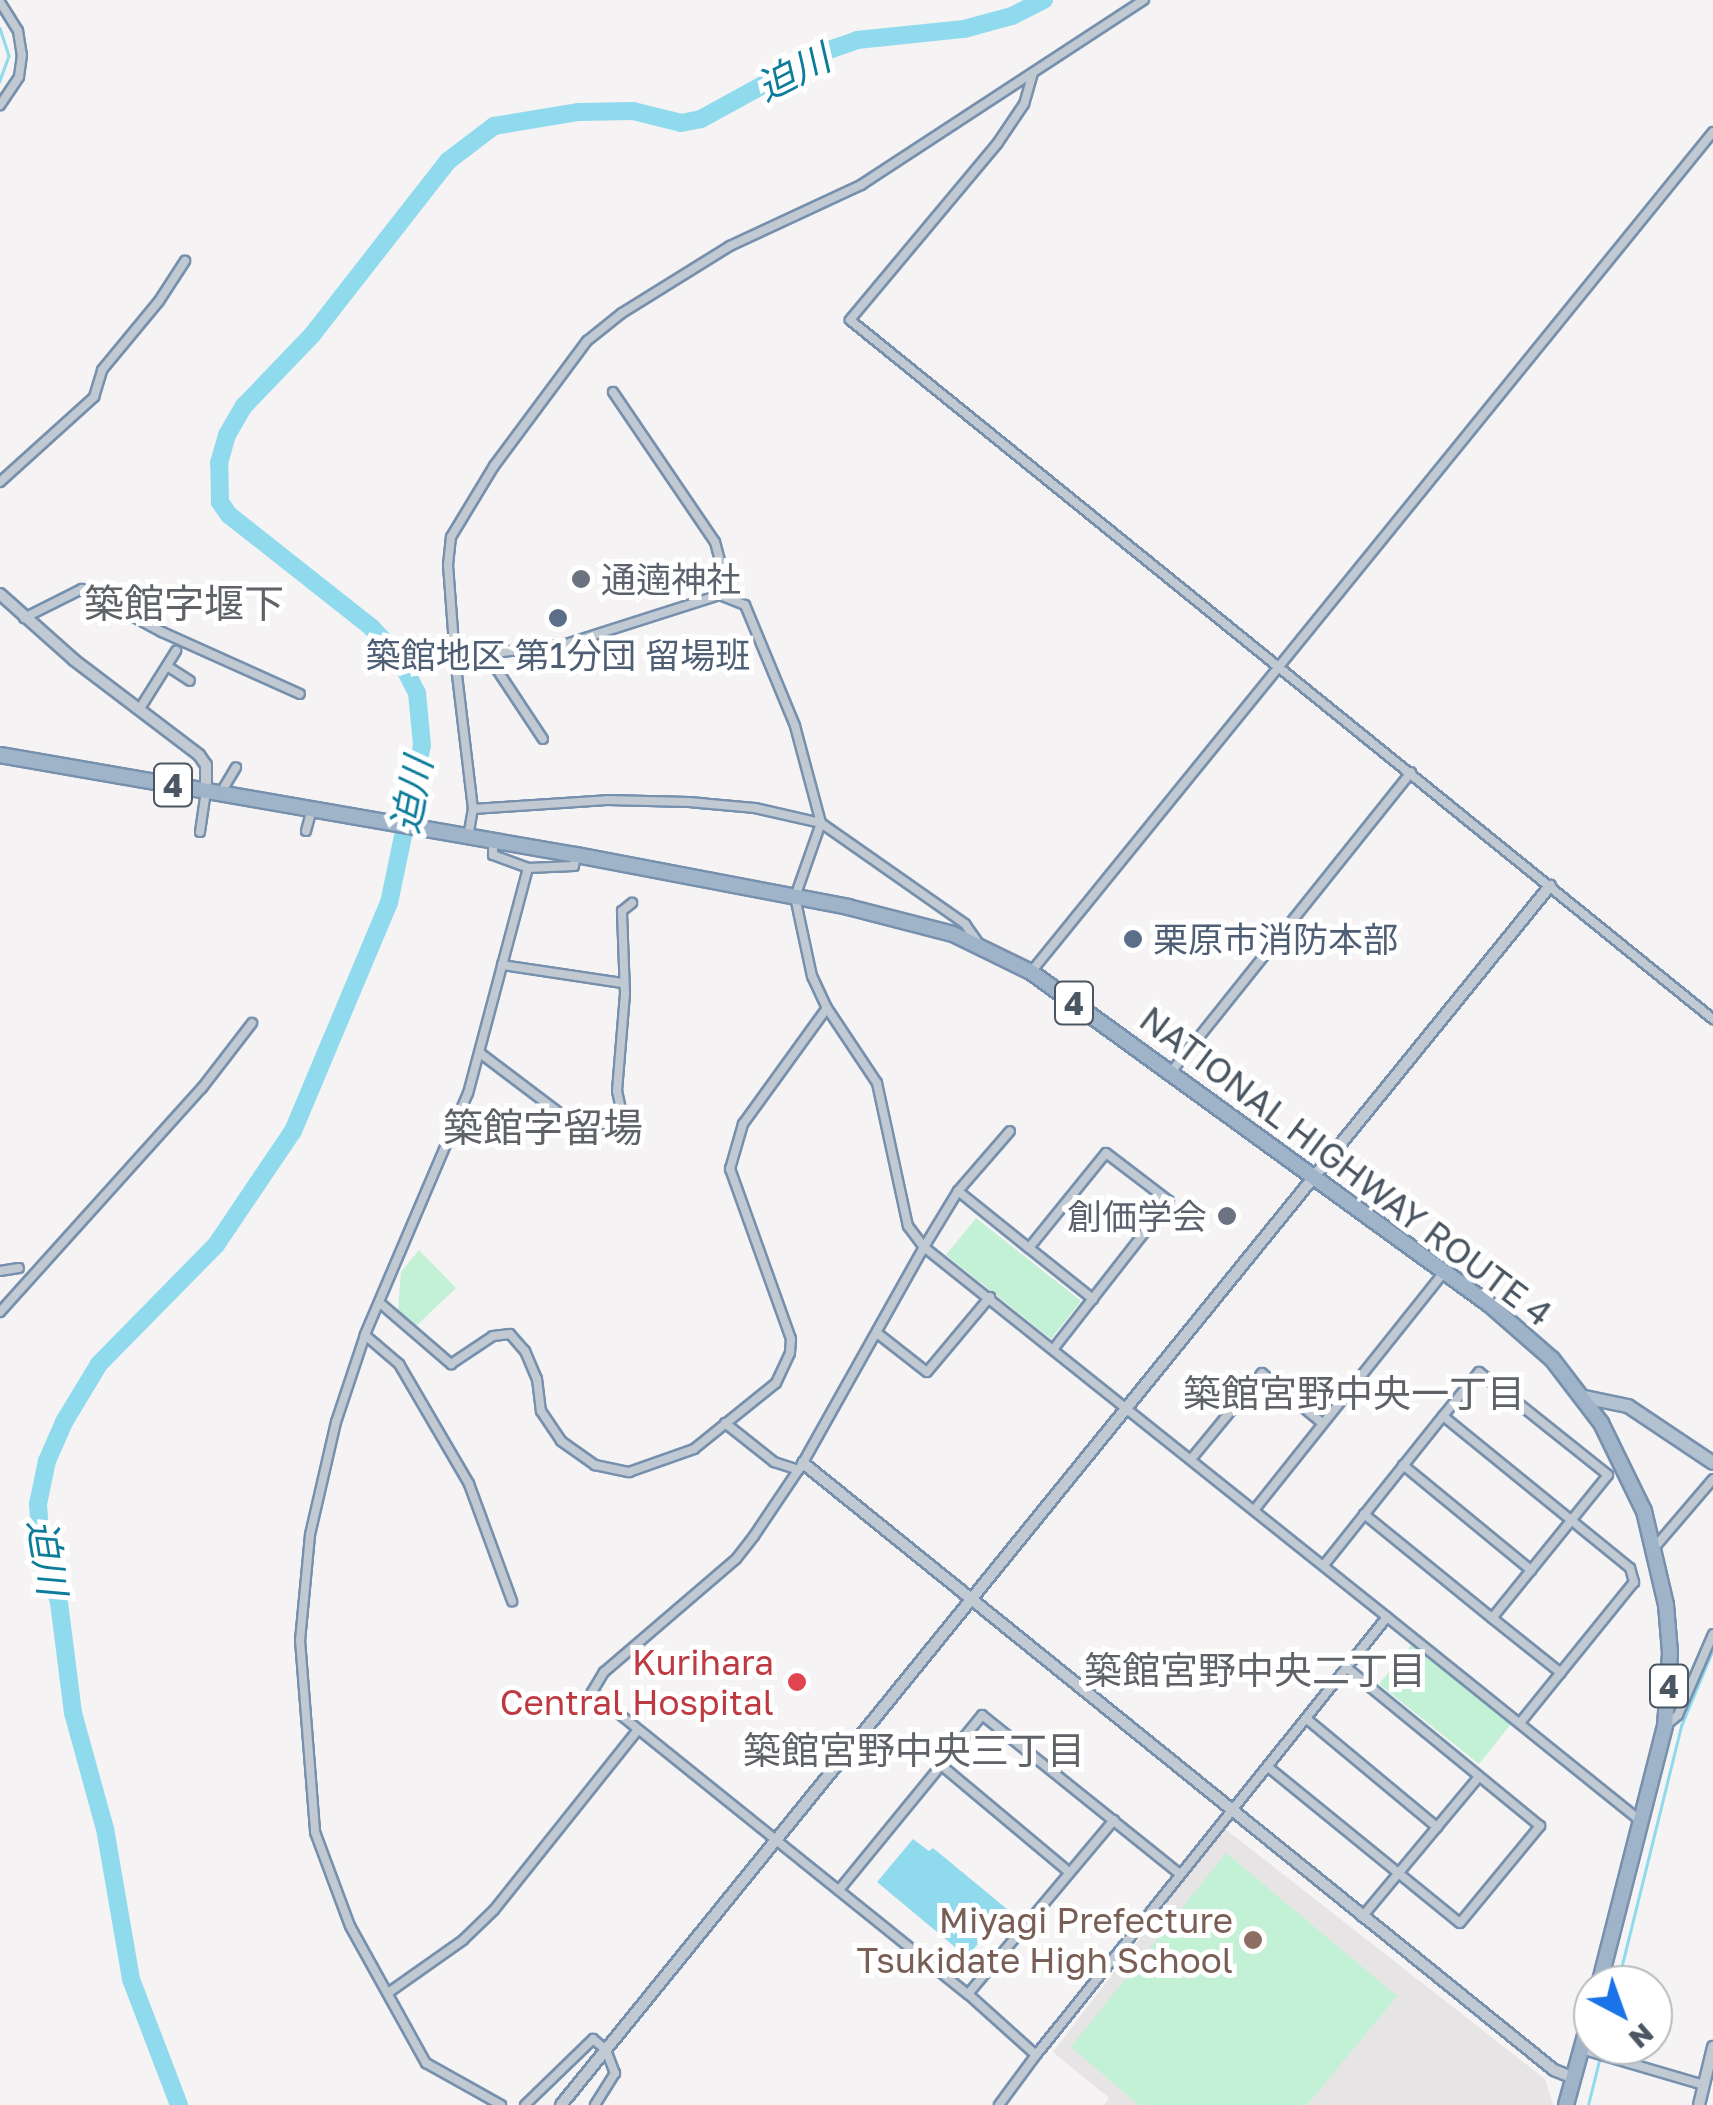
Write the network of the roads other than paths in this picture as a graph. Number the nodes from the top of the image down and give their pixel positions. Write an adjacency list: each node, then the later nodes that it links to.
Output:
1 (1144, 0): 3 (street)
2 (0, 2): 4 (street)
3 (1033, 74): 14 (street); 16 (street)
4 (0, 105)
5 (1713, 132): 16 (street)
6 (184, 261): 8 (street)
7 (613, 392): 10 (street)
8 (0, 482)
9 (0, 594): 11 (street)
10 (720, 595): 13 (street); 27 (street)
11 (24, 618): 18 (street); 19 (street)
12 (176, 651): 15 (street)
13 (486, 653): 14 (street); 20 (street)
14 (455, 658): 25 (street)
15 (167, 666): 17 (street); 19 (street)
16 (1277, 667): 23 (street); 39 (street)
17 (190, 681)
18 (300, 694)
19 (139, 710): 24 (street)
20 (544, 739)
21 (0, 754): 24 (highway, NATIONAL HIGHWAY ROUTE 4 / 4)
22 (236, 767): 24 (street)
23 (1411, 772): 34 (street); 45 (street)
24 (213, 793): 26 (highway, NATIONAL HIGHWAY ROUTE 4 / 4); 29 (street)
25 (473, 808): 27 (street); 30 (street)
26 (312, 812): 28 (street); 30 (highway, NATIONAL HIGHWAY ROUTE 4 / 4)
27 (821, 822): 35 (street); 37 (street)
28 (306, 831)
29 (200, 832)
30 (462, 837): 31 (highway, NATIONAL HIGHWAY ROUTE 4 / 4)
31 (493, 842): 32 (highway, NATIONAL HIGHWAY ROUTE 4 / 4); 33 (street)
32 (576, 856): 33 (street); 35 (highway, NATIONAL HIGHWAY ROUTE 4 / 4)
33 (528, 868): 38 (street)
34 (1550, 886): 42 (street); 47 (street)
35 (796, 897): 37 (highway, NATIONAL HIGHWAY ROUTE 4 / 4); 41 (street)
36 (632, 903): 40 (street)
37 (981, 946): 39 (highway, NATIONAL HIGHWAY ROUTE 4 / 4)
38 (502, 965): 40 (street); 44 (street)
39 (1031, 972): 45 (highway, NATIONAL HIGHWAY ROUTE 4 / 4)
40 (622, 983): 44 (street)
41 (827, 1008): 49 (street); 65 (street)
42 (1713, 1020)
43 (252, 1024): 57 (street)
44 (480, 1053): 56 (street)
45 (1171, 1072): 47 (highway, NATIONAL HIGHWAY ROUTE 4 / 4)
46 (1010, 1131): 48 (street)
47 (1313, 1177): 53 (highway, NATIONAL HIGHWAY ROUTE 4 / 4); 62 (street)
48 (958, 1191): 49 (street); 50 (street)
49 (924, 1247): 54 (street); 58 (street)
50 (1029, 1248): 55 (street); 55 (street)
51 (19, 1268): 52 (street)
52 (0, 1271)
53 (1444, 1272): 61 (highway, NATIONAL HIGHWAY ROUTE 4 / 4); 64 (street)
54 (990, 1298): 58 (street); 60 (street)
55 (1092, 1299): 60 (street)
56 (380, 1303): 59 (street); 65 (street)
57 (0, 1312)
58 (877, 1333): 69 (street)
59 (366, 1335): 78 (street); 102 (street)
60 (1054, 1348): 62 (street)
61 (1584, 1396): 67 (main road); 74 (highway, NATIONAL HIGHWAY ROUTE 4 / 4)
62 (1128, 1407): 66 (street); 77 (street)
63 (1443, 1416): 68 (street); 73 (street); 73 (street)
64 (1322, 1423): 66 (street); 71 (street)
65 (724, 1424): 69 (street)
66 (1192, 1458): 71 (street)
67 (1713, 1463)
68 (1403, 1465): 72 (street); 76 (street)
69 (801, 1466): 77 (street); 87 (street)
70 (1713, 1479): 74 (street)
71 (1255, 1509): 75 (street)
72 (1364, 1514): 75 (street); 80 (street)
73 (1572, 1520): 76 (street); 83 (street)
74 (1655, 1547): 86 (highway, NATIONAL HIGHWAY ROUTE 4 / 4)
75 (1324, 1565): 79 (street)
76 (1530, 1570): 80 (street)
77 (972, 1598): 91 (street); 95 (street)
78 (512, 1601)
79 (1388, 1617): 82 (street); 85 (street)
80 (1492, 1618): 83 (street)
81 (1713, 1634): 86 (street)
82 (1348, 1670): 84 (street); 90 (street)
83 (1561, 1673): 85 (street)
84 (1308, 1720): 89 (street); 94 (street)
85 (1520, 1723): 93 (street)
86 (1666, 1726): 93 (highway, NATIONAL HIGHWAY ROUTE 4 / 4)
87 (637, 1730): 95 (street); 102 (street)
88 (942, 1765): 92 (street); 96 (street); 99 (street)
89 (1268, 1767): 91 (street); 97 (street)
90 (1478, 1778): 94 (street); 97 (street)
91 (1231, 1811): 98 (street); 100 (street)
92 (1114, 1820): 96 (street); 98 (street)
93 (1642, 1823): 101 (highway, NATIONAL HIGHWAY ROUTE 4 / 4)
94 (1437, 1827): 97 (street)
95 (778, 1839): 99 (street); 105 (street)
96 (1069, 1872): 103 (street)
97 (1398, 1873): 100 (street)
98 (1180, 1874): 106 (street)
99 (839, 1890): 103 (street)
100 (1362, 1916): 109 (street)
101 (1604, 1965)
102 (388, 1993): 111 (street)
103 (968, 1994): 106 (street)
104 (1713, 2047): 110 (street)
105 (606, 2050): 112 (street); 113 (street); 114 (street)
106 (1036, 2055): 115 (street)
107 (1581, 2065): 109 (highway)
108 (1635, 2065): 110 (street)
109 (1574, 2078): 116 (highway)
110 (1704, 2085): 117 (street)
111 (501, 2105)
112 (525, 2105)
113 (561, 2105)
114 (595, 2105)
115 (998, 2105)
116 (1566, 2105)
117 (1699, 2105)

